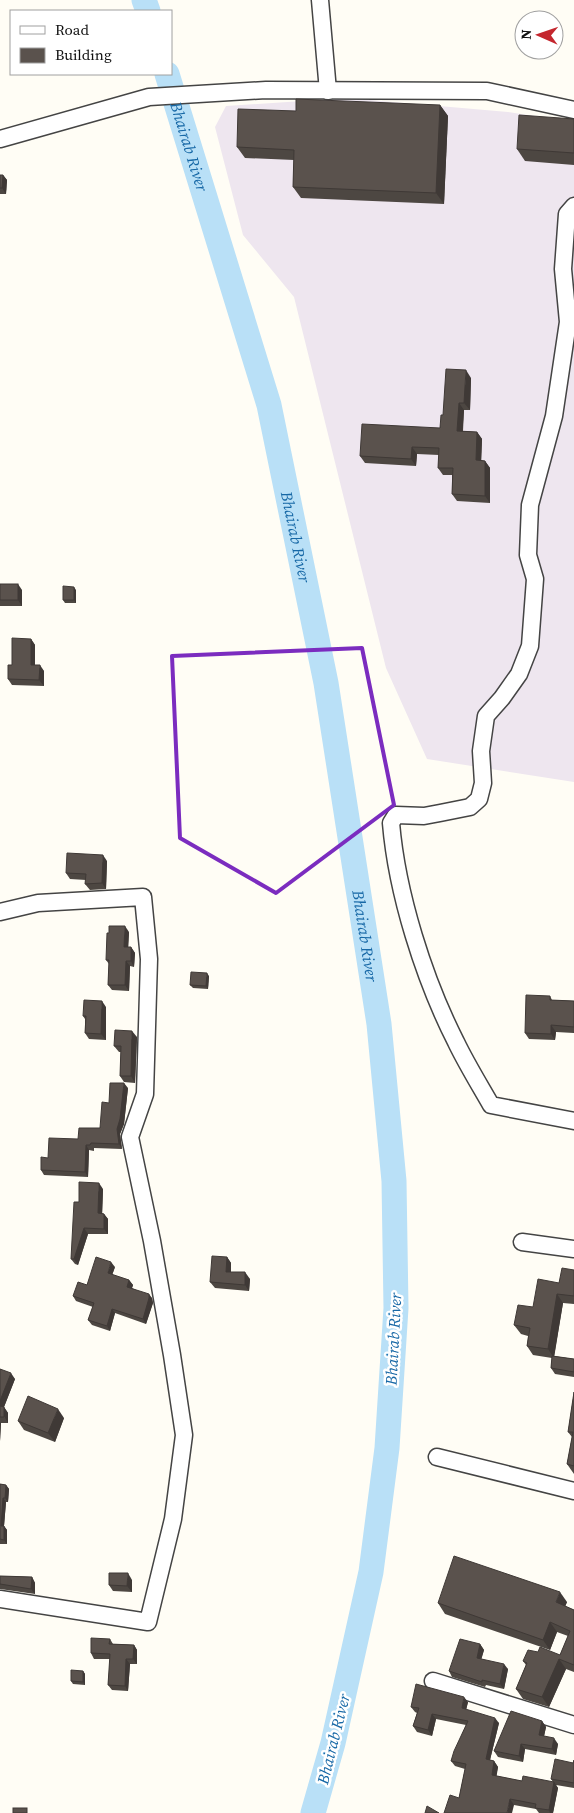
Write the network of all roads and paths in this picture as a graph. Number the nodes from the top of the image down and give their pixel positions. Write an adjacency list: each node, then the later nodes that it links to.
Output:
1 (320, 0): 2 (street)
2 (328, 91): 3 (street); 4 (street)
3 (574, 110)
4 (0, 140)
5 (574, 206): 7 (street)
6 (0, 912): 12 (street)
7 (574, 1121)
8 (522, 1242): 9 (street)
9 (574, 1248)
10 (437, 1457): 11 (street)
11 (574, 1491)
12 (0, 1599)
13 (433, 1681): 14 (street)
14 (574, 1725)

